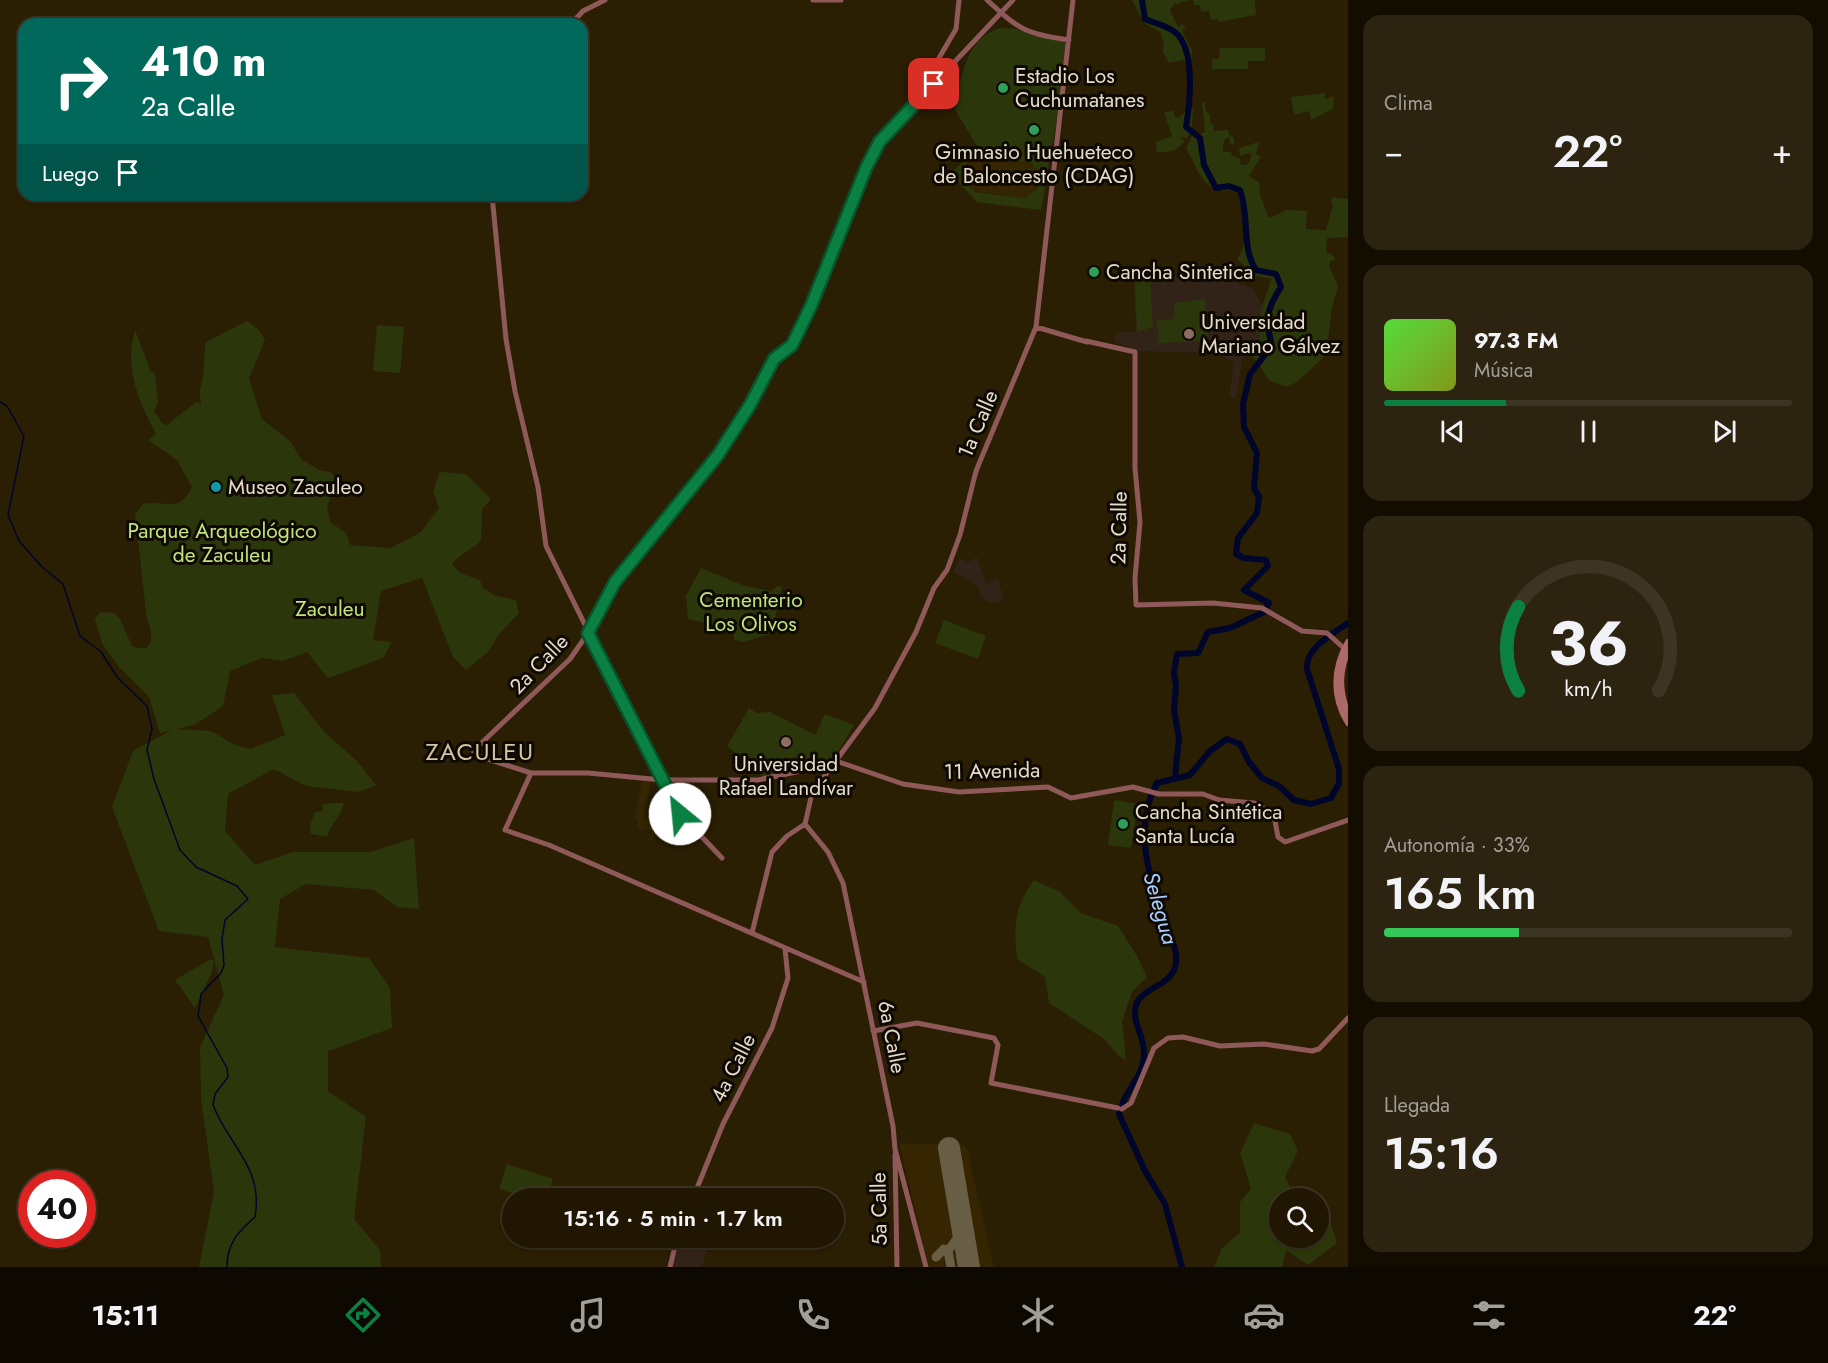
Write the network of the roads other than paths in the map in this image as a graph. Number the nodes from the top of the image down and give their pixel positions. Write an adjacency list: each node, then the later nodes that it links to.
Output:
1 (605, 0): 9 (street)
2 (813, 0): 3 (street)
3 (841, 0)
4 (959, 0): 11 (street)
5 (987, 0): 8 (street)
6 (1013, 0): 8 (street, 2a Calle)
7 (1072, 0): 10 (street, 1a Calle)
8 (1001, 14): 10 (street); 11 (street, 2a Calle)
9 (577, 18)
10 (1069, 40): 13 (street, 1a Calle)
11 (906, 113): 14 (street, 2a Calle)
12 (493, 201): 14 (street)
13 (1036, 327): 16 (street, 2a Calle); 19 (street, 1a Calle)
14 (588, 633): 20 (street, 2a Calle); 21 (street)
15 (1348, 642): 16 (main road)
16 (1347, 651): 17 (main road); 18 (main road)
17 (1348, 713)
18 (1348, 723)
19 (835, 762): 21 (street); 22 (street, 11 Avenida); 23 (street, 1a Calle)
20 (531, 773): 21 (street); 25 (street)
21 (662, 780): 24 (street)
22 (1348, 820)
23 (805, 824): 25 (street); 27 (street, 6a Calle)
24 (722, 858)
25 (752, 933): 26 (street)
26 (785, 949): 27 (street); 31 (street, 4a Calle)
27 (864, 982): 29 (street, 6a Calle)
28 (1348, 1018): 29 (street)
29 (873, 1031): 30 (street, 6a Calle)
30 (895, 1149): 34 (street, 5a Calle); 35 (street, 6a Calle)
31 (697, 1188)
32 (675, 1248): 33 (street)
33 (670, 1267)
34 (897, 1267)
35 (926, 1267)

